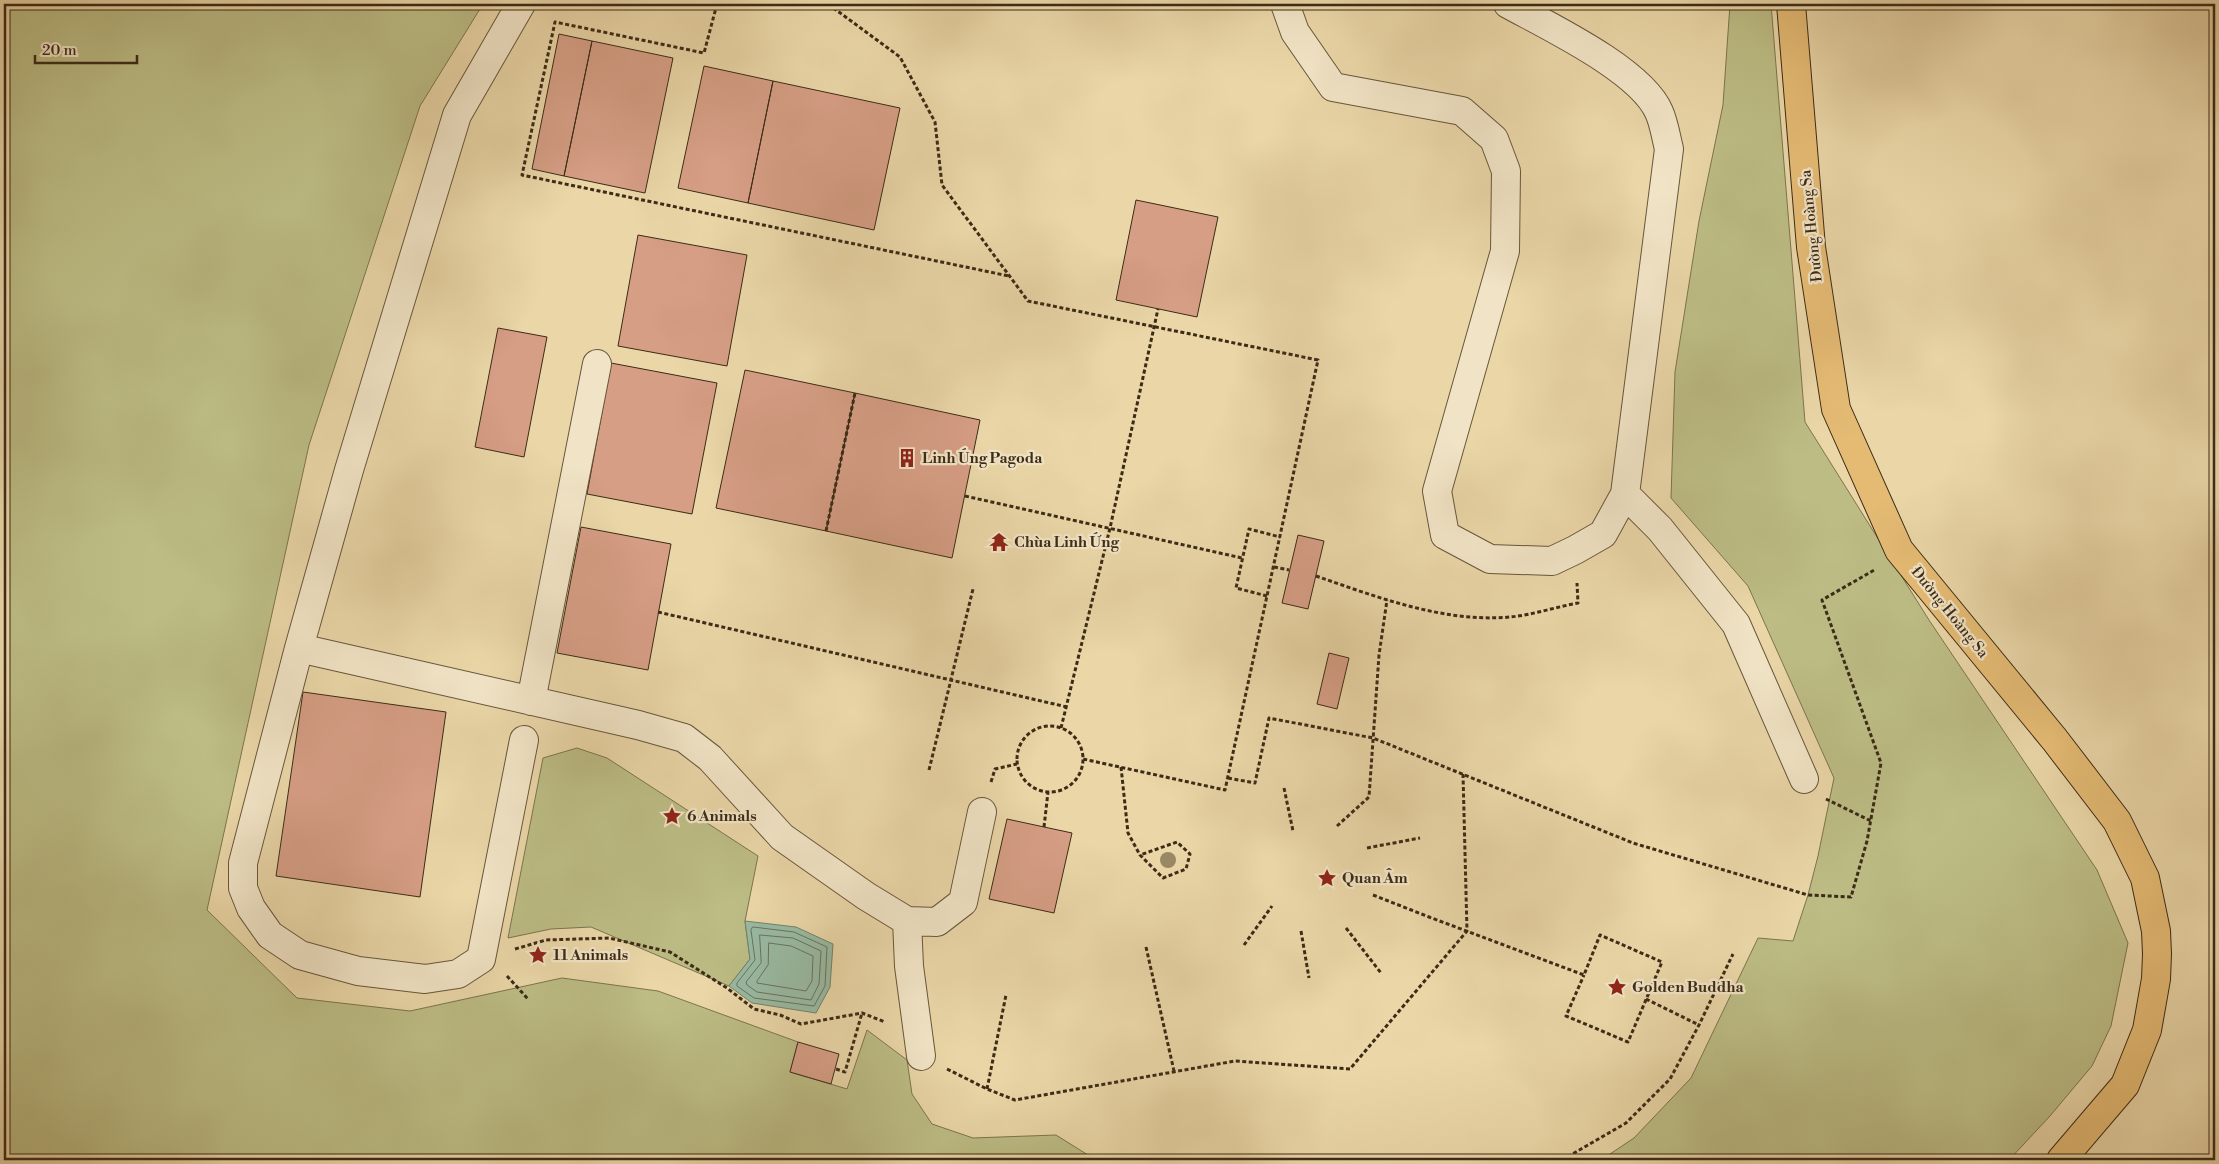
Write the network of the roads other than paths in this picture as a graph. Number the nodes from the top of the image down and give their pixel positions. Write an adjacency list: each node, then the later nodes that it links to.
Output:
1 (521, 4): 7 (lane)
2 (1285, 4): 6 (lane)
3 (1508, 4): 6 (lane)
4 (1791, 4): 14 (main road, Đường Hoàng Sa)
5 (597, 364): 8 (lane)
6 (1625, 494): 10 (lane)
7 (299, 648): 8 (lane); 9 (lane)
8 (531, 701): 12 (lane)
9 (524, 740)
10 (1804, 779)
11 (982, 812): 12 (lane)
12 (907, 921): 13 (lane)
13 (921, 1056)
14 (2061, 1160)

